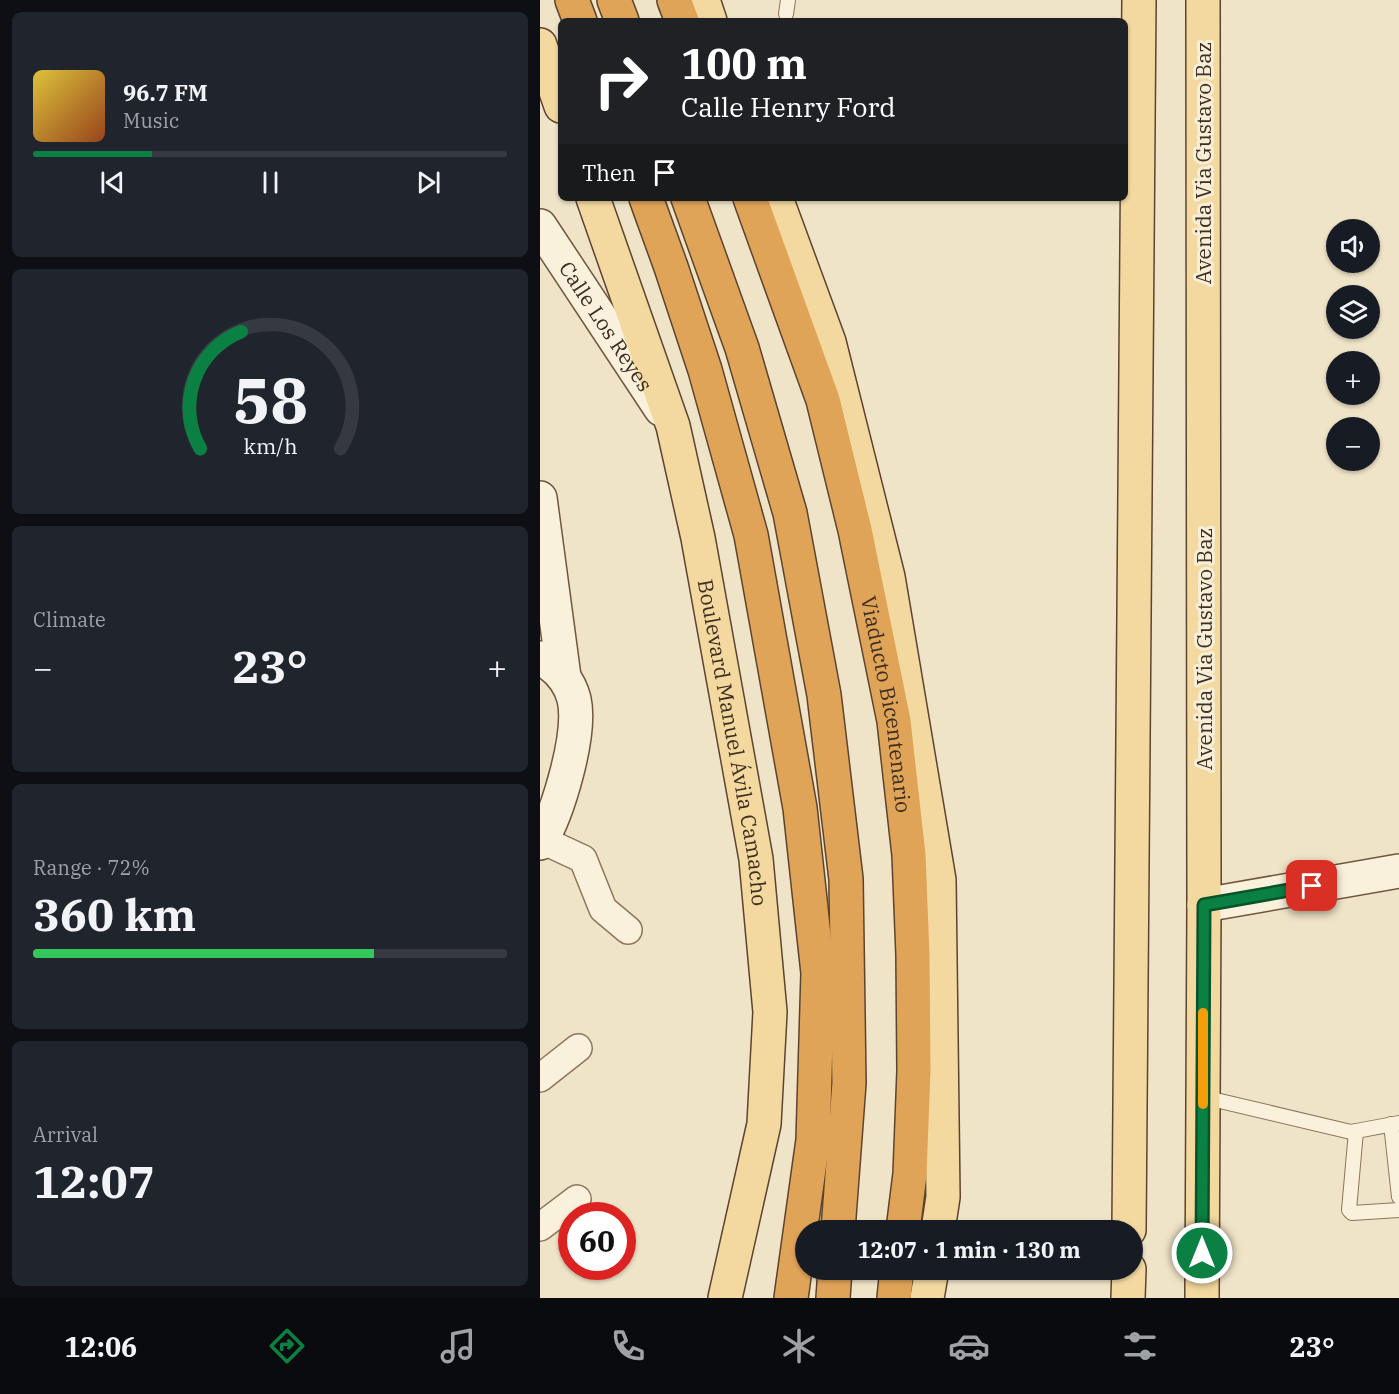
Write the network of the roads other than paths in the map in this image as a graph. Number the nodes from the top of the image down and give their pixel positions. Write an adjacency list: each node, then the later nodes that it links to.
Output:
1 (572, 0): 7 (highway)
2 (614, 0): 8 (highway)
3 (674, 0): 9 (highway)
4 (703, 0): 10 (main road)
5 (1139, 0): 37 (main road)
6 (1203, 0): 24 (main road, Avenida Via Gustavo Baz)
7 (579, 18)
8 (621, 18)
9 (681, 18)
10 (709, 18)
11 (540, 45): 12 (main road)
12 (558, 97)
13 (594, 201): 19 (main road, Boulevard Manuel Ávila Camacho)
14 (647, 201): 44 (highway)
15 (689, 201): 34 (highway)
16 (751, 201): 35 (highway, Viaducto Bicentenario)
17 (777, 201): 36 (main road)
18 (544, 244): 19 (street, Calle Los Reyes)
19 (673, 426): 43 (main road, Boulevard Manuel Ávila Camacho)
20 (540, 498): 21 (street)
21 (552, 667): 22 (street)
22 (541, 841): 25 (street)
23 (1399, 871): 24 (street)
24 (1204, 905): 28 (main road, Avenida Via Gustavo Baz)
25 (628, 930)
26 (578, 1048): 27 (street)
27 (540, 1078)
28 (1203, 1097): 30 (lane); 49 (main road, Avenida Via Gustavo Baz)
29 (1395, 1124): 30 (lane); 31 (lane)
30 (1356, 1131): 33 (lane)
31 (1399, 1197)
32 (577, 1199): 38 (street)
33 (1399, 1210)
34 (839, 1220)
35 (904, 1220)
36 (940, 1220)
37 (1129, 1220)
38 (540, 1227)
39 (835, 1280): 45 (highway)
40 (896, 1280): 46 (highway)
41 (930, 1280): 47 (main road)
42 (1128, 1280): 48 (main road)
43 (721, 1292)
44 (791, 1298)
45 (833, 1298)
46 (894, 1298)
47 (927, 1298)
48 (1128, 1298)
49 (1202, 1298)

